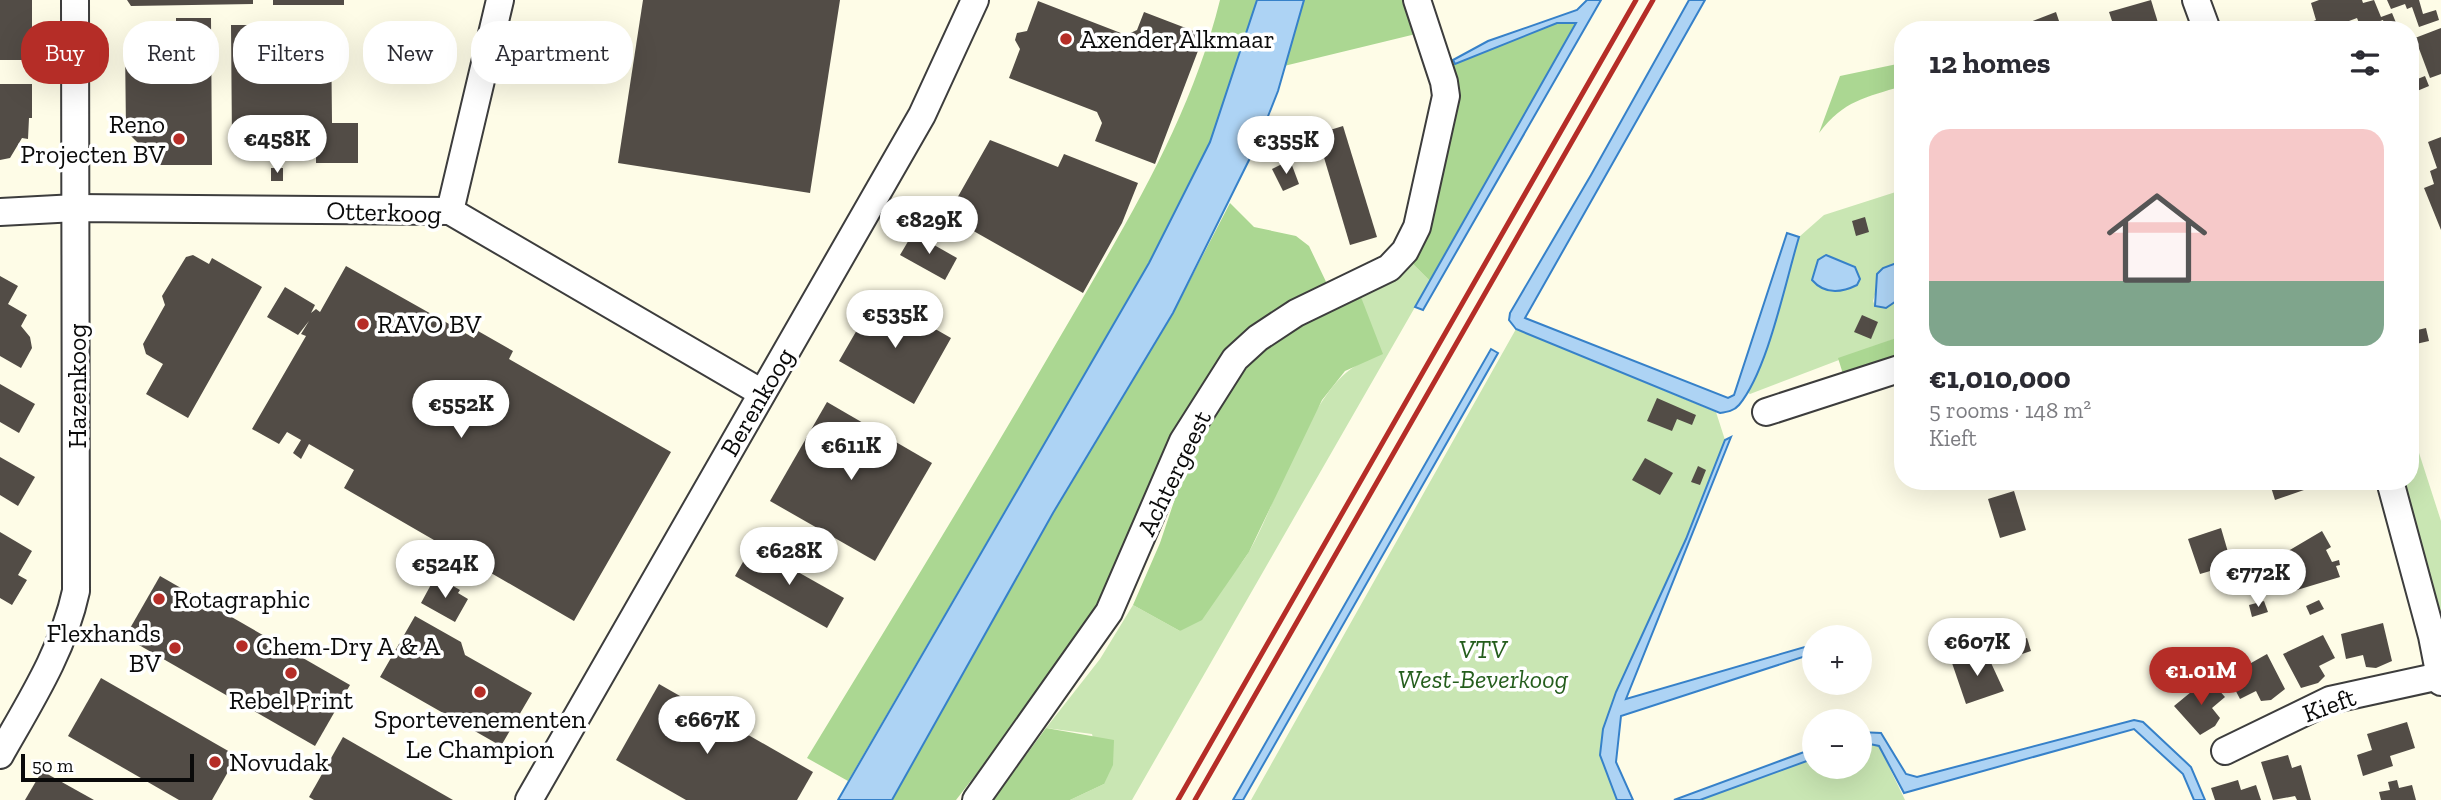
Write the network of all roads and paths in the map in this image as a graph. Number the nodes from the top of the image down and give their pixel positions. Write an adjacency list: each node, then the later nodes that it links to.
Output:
1 (75, 0): 7 (street, Hazenkoog)
2 (500, 0): 8 (street)
3 (975, 0): 11 (street, Berenkoog)
4 (1417, 0): 19 (street, Achtergeest)
5 (2205, 2): 6 (street)
6 (2206, 21)
7 (76, 208): 8 (street, Otterkoog); 9 (street, Otterkoog); 17 (street, Hazenkoog)
8 (450, 211): 11 (street, Otterkoog)
9 (0, 212)
10 (1894, 371): 12 (street)
11 (762, 393): 18 (street, Berenkoog)
12 (1766, 412)
13 (2393, 490): 14 (street)
14 (2437, 635): 15 (street)
15 (2440, 679): 16 (street, Kieft)
16 (2225, 751)
17 (0, 755)
18 (529, 800)
19 (976, 800)

